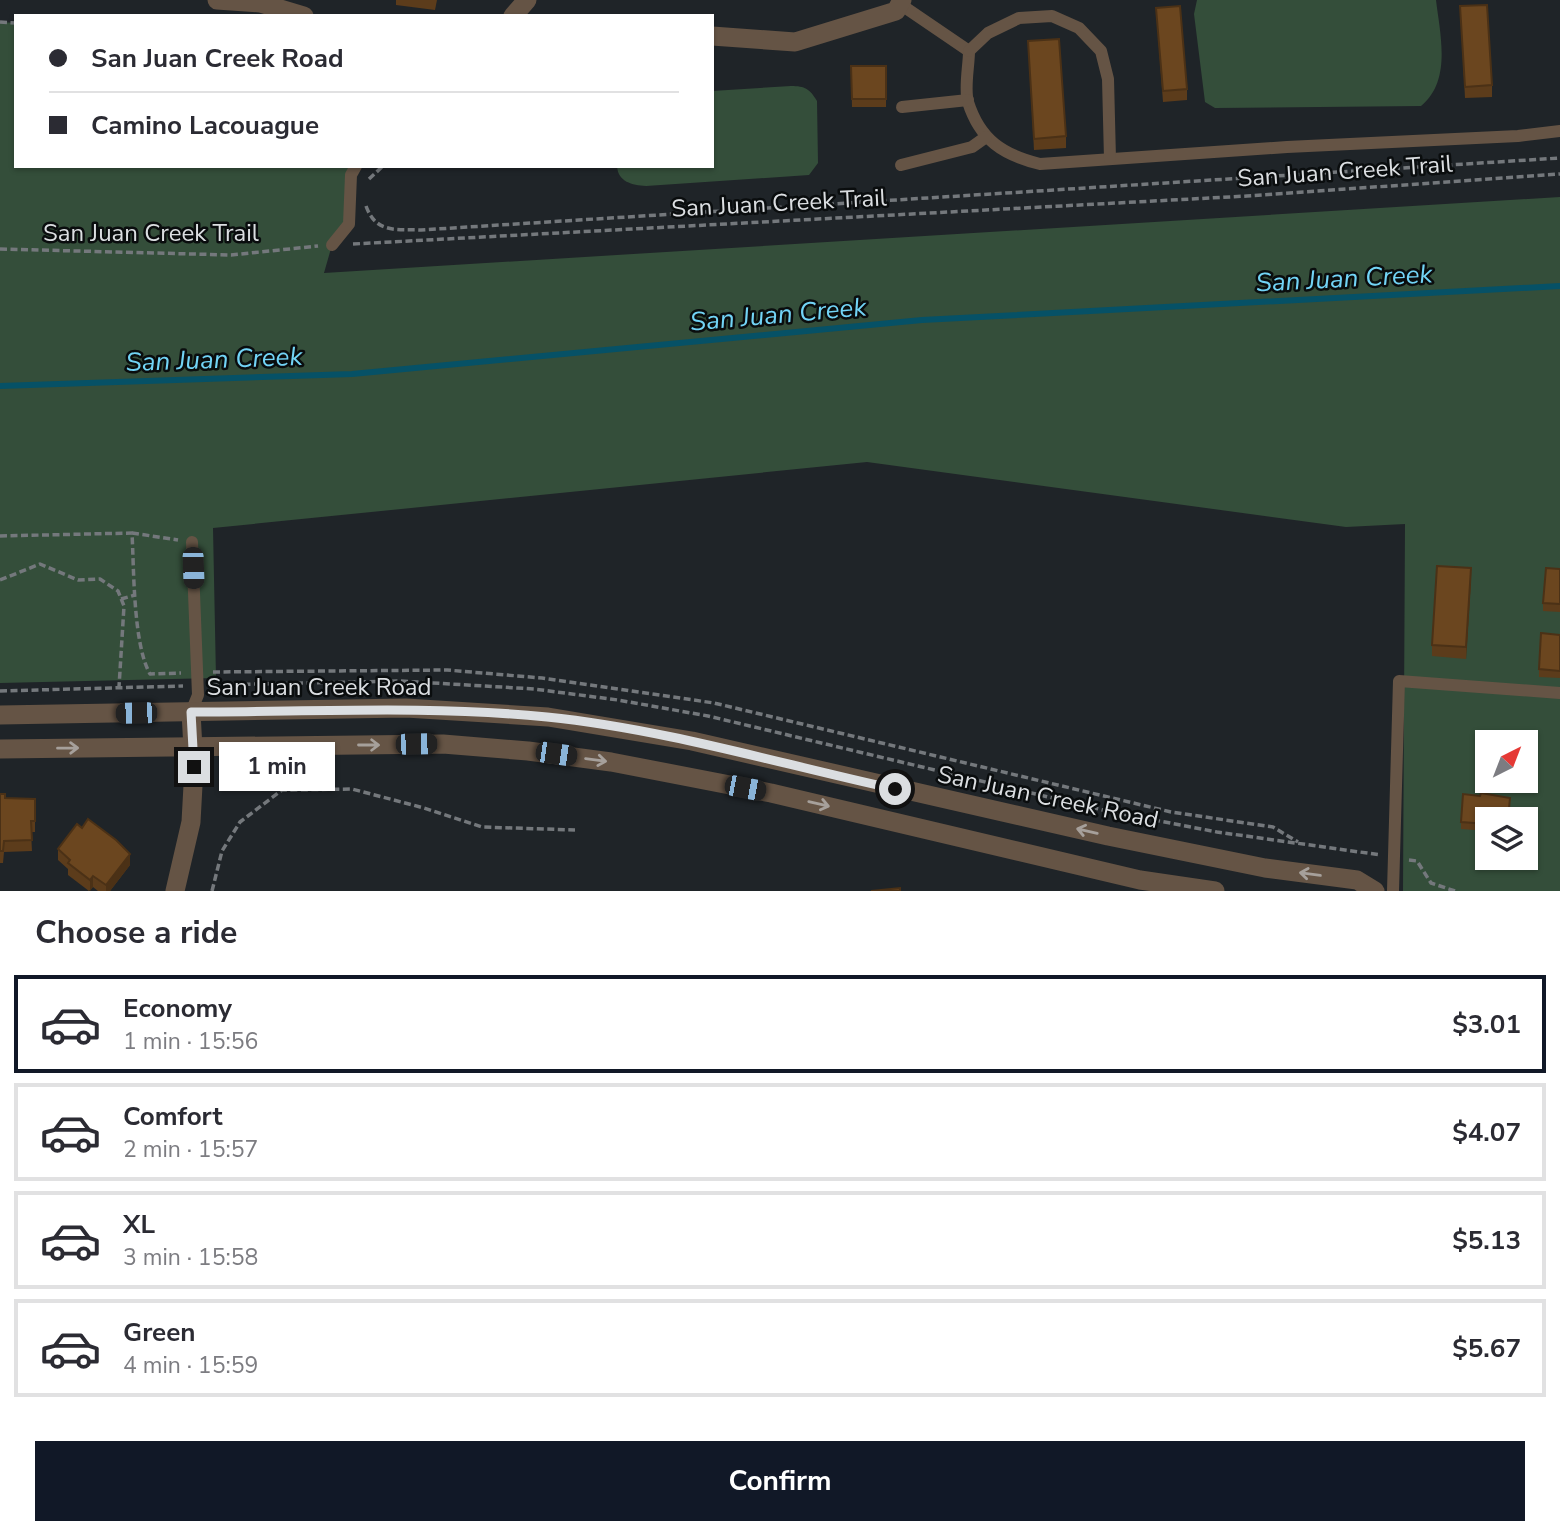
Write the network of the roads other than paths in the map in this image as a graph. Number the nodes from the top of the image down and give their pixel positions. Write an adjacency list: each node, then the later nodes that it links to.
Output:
1 (217, 0): 4 (street)
2 (527, 0): 5 (street)
3 (901, 2): 6 (street); 7 (lane)
4 (297, 14)
5 (515, 14)
6 (714, 36)
7 (969, 51): 8 (lane); 12 (lane)
8 (968, 100): 9 (lane); 11 (lane)
9 (902, 107)
10 (1560, 131): 12 (lane)
11 (986, 137): 12 (lane); 13 (lane)
12 (1110, 159)
13 (901, 165)
14 (355, 168): 15 (lane)
15 (332, 245)
16 (192, 542): 18 (lane)
17 (1560, 693): 25 (lane)
18 (191, 712): 19 (street, San Juan Creek Road); 20 (street); 24 (street, San Juan Creek Road, one-way to 18)
19 (0, 715)
20 (192, 746): 21 (street, one-way to 20); 22 (street); 23 (street, one-way to 23)
21 (0, 750)
22 (175, 891)
23 (1215, 891)
24 (1375, 891)
25 (1393, 891)

